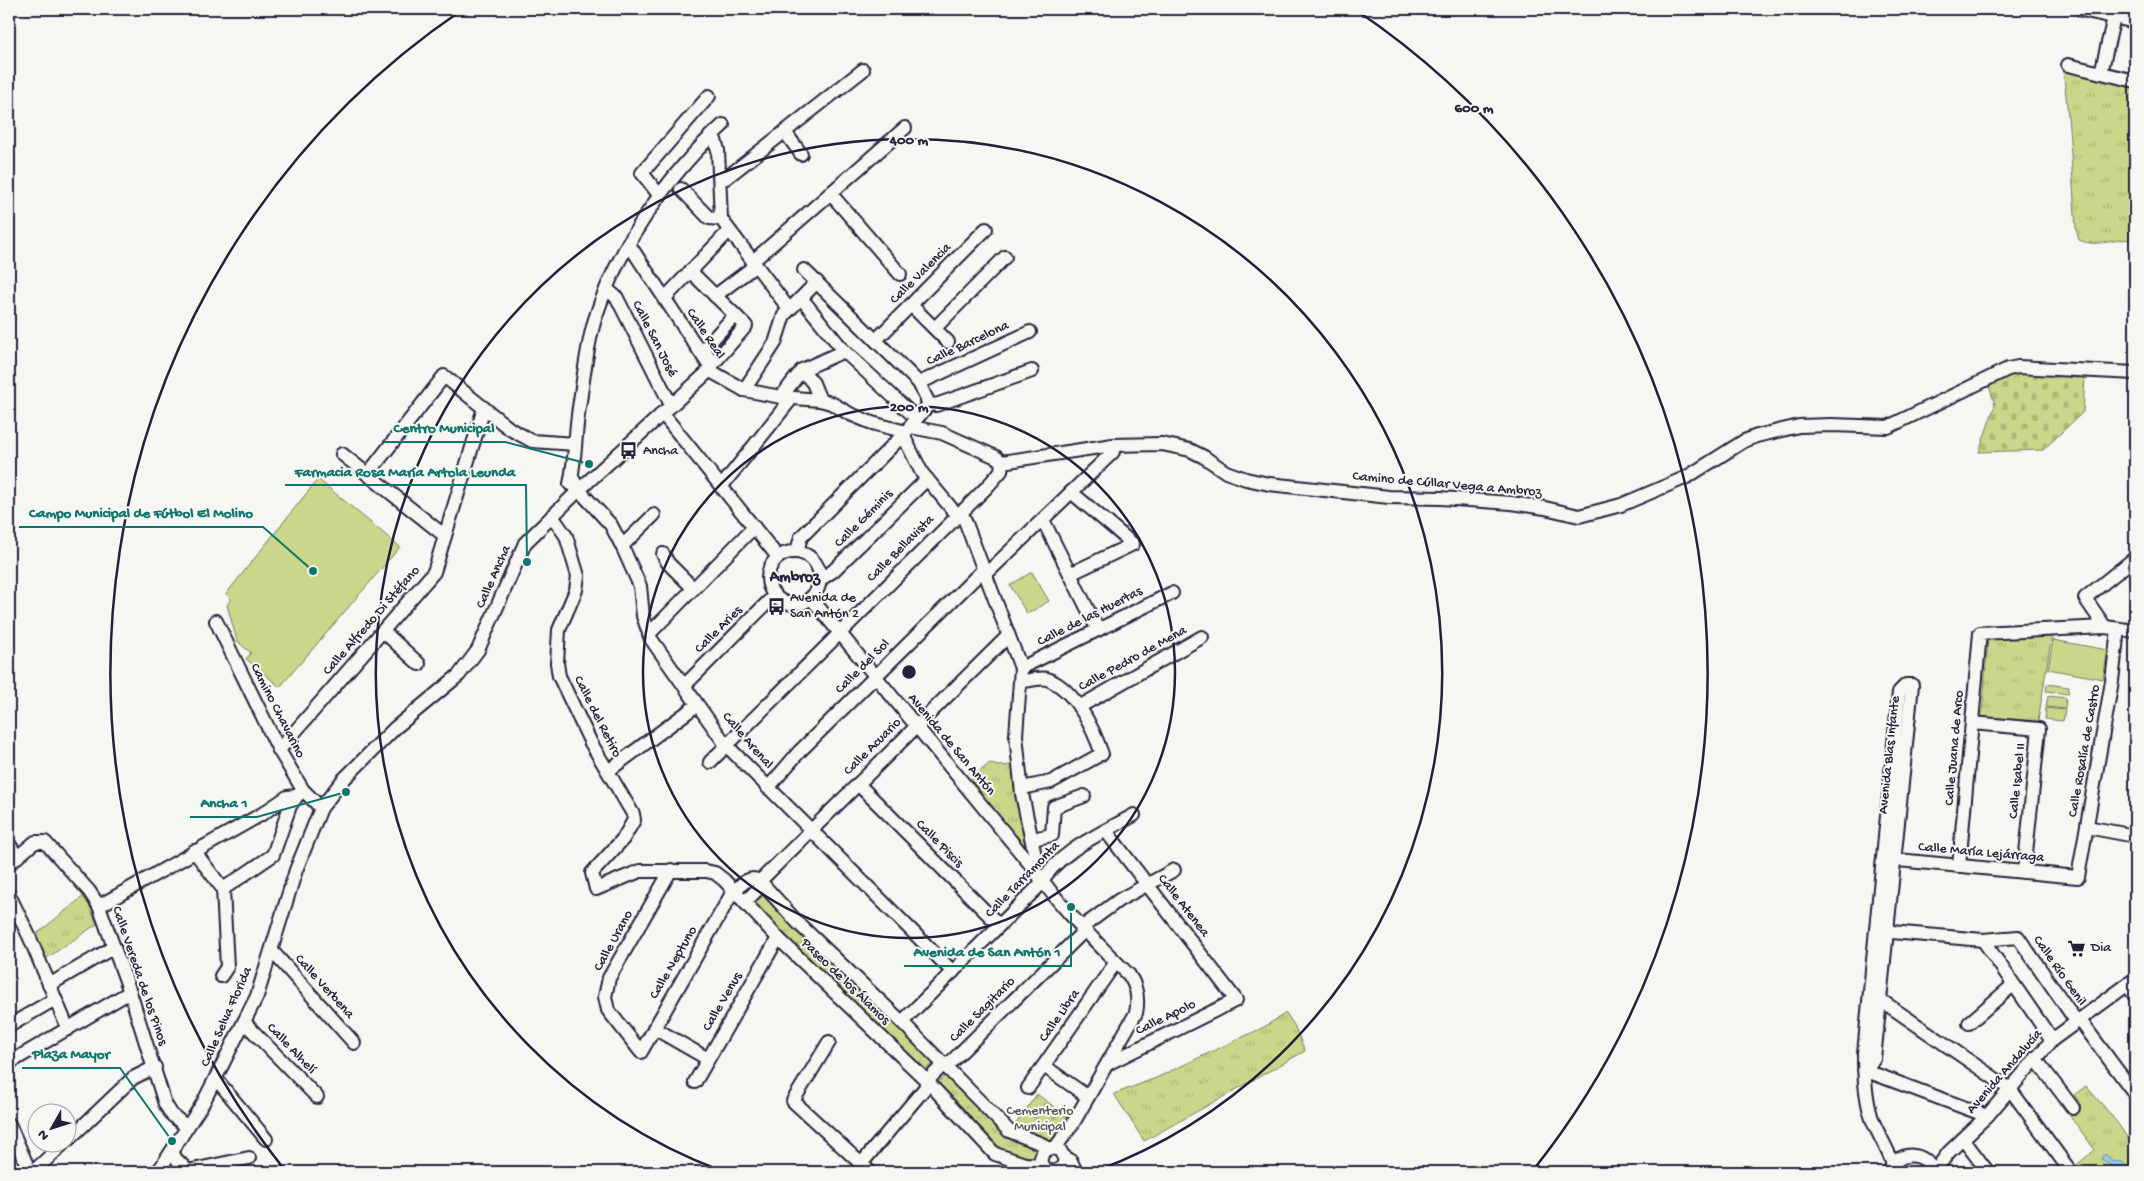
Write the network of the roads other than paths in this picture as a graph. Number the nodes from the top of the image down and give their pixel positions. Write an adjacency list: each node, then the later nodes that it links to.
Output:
1 (2082, 10): 2 (street)
2 (2114, 17): 3 (street); 6 (street)
3 (2135, 22)
4 (2068, 65): 6 (street)
5 (863, 70): 11 (street)
6 (2101, 73): 7 (street)
7 (2135, 81)
8 (709, 96): 17 (street)
9 (723, 125): 12 (street)
10 (905, 128): 16 (street)
11 (785, 132): 13 (street); 14 (street)
12 (710, 136): 14 (street); 17 (street)
13 (801, 154)
14 (720, 178): 18 (street)
15 (682, 189): 18 (street)
16 (830, 193): 23 (street); 26 (street)
17 (660, 196): 21 (street)
18 (721, 219): 20 (street)
19 (986, 229): 32 (street, Calle Valencia)
20 (729, 231): 23 (street); 25 (street)
21 (628, 243): 28 (street); 31 (street, Calle Real)
22 (1005, 257): 35 (street)
23 (754, 263): 29 (street); 33 (street)
24 (804, 270): 27 (street)
25 (690, 271): 29 (street); 31 (street)
26 (900, 274)
27 (817, 282): 30 (street); 37 (street)
28 (607, 289): 50 (street, Calle San José); 52 (street)
29 (715, 296): 34 (street)
30 (802, 298): 33 (street); 39 (street)
31 (664, 299): 40 (street, Calle Real)
32 (911, 305): 35 (street); 37 (street, Calle Valencia)
33 (789, 309): 45 (street)
34 (735, 315)
35 (934, 328): 38 (street)
36 (1030, 332): 44 (street, Calle Barcelona)
37 (876, 340): 44 (street)
38 (948, 342)
39 (844, 351): 41 (street); 51 (street)
40 (710, 370): 45 (street, Calle Real); 50 (street, Calle Ancha)
41 (802, 370): 46 (street); 47 (street)
42 (1032, 371): 48 (street)
43 (2135, 373): 53 (street, Camino de Cúllar Vega a Ambroz)
44 (919, 383): 48 (street)
45 (744, 390): 46 (street, Calle Real)
46 (786, 398): 47 (street, Calle Real); 58 (street)
47 (820, 400): 51 (street, Calle Real)
48 (929, 404): 51 (street)
49 (484, 408): 52 (street); 56 (street); 66 (street, Calle Alfredo Di Stéfano)
50 (666, 409): 58 (street); 60 (street, Calle Ancha)
51 (909, 428): 55 (street, Calle Real); 57 (street); 68 (street)
52 (575, 444): 60 (street, Calle Arenal)
53 (1113, 445): 55 (street, Camino de Cúllar Vega a Ambroz); 59 (street, Calle del Sol)
54 (342, 454): 56 (street)
55 (1002, 462): 61 (street, Calle Bellavista)
56 (368, 474): 66 (street)
57 (927, 479): 61 (street); 74 (street, Calle Géminis)
58 (721, 487): 65 (street)
59 (1071, 492): 64 (street, Calle del Sol); 73 (street)
60 (575, 493): 63 (street, Calle Ancha); 67 (street, Calle Arenal)
61 (959, 513): 72 (street); 84 (street, Calle Bellavista)
62 (654, 515): 67 (street)
63 (552, 516): 100 (street, Calle del Retiro); 106 (street, Calle Ancha)
64 (1043, 520): 72 (street, Calle del Sol); 73 (street)
65 (754, 527): 71 (street); 75 (street)
66 (445, 536): 82 (street, Calle Alfredo Di Stéfano)
67 (622, 546): 85 (street, Calle Arenal)
68 (797, 552): 71 (street); 74 (street)
69 (662, 554): 75 (street)
70 (2135, 558): 80 (street)
71 (777, 563): 77 (street)
72 (984, 572): 86 (street); 90 (street, Calle del Sol)
73 (1070, 574): 81 (street)
74 (821, 579): 78 (street)
75 (693, 588): 85 (street)
76 (1172, 593): 81 (street, Calle de las Huertas)
77 (775, 595): 78 (street); 92 (street, Calle Aries)
78 (811, 598): 84 (street, Avenida de San Antón)
79 (216, 621): 98 (street, Camino Chavarino)
80 (2111, 628): 83 (street); 95 (street, Calle Juana de Arco); 108 (street, Calle Rosalía de Castro)
81 (1098, 630): 89 (street, Calle de las Huertas)
82 (383, 631): 88 (street); 98 (street, Calle Alfredo Di Stéfano)
83 (2135, 631)
84 (838, 633): 90 (street, Avenida de San Antón); 97 (street, Calle Bellavista)
85 (649, 634): 92 (street, Calle Arenal)
86 (1008, 636): 89 (street); 96 (street, Calle Acuario)
87 (1202, 637): 94 (street, Calle Pedro de Mena)
88 (419, 664)
89 (1021, 668): 91 (street)
90 (875, 677): 96 (street, Avenida de San Antón); 103 (street, Calle del Sol)
91 (1020, 682): 94 (street); 102 (street)
92 (685, 686): 93 (street, Calle Arenal)
93 (697, 705): 97 (street, Calle Arenal); 100 (street)
94 (1079, 707): 102 (street)
95 (1972, 723): 118 (street, Calle Juana de Arco); 121 (street, Calle Isabel II)
96 (916, 726): 101 (street, Calle Acuario); 117 (street, Avenida de San Antón)
97 (726, 745): 99 (street, Calle Bellavista); 103 (street, Calle Arenal)
98 (278, 750): 104 (street, Camino Chavarino)
99 (710, 762)
100 (608, 772): 119 (street, Calle del Retiro)
101 (858, 784): 109 (street, Calle Acuario); 131 (street, Calle Piscis)
102 (1021, 785): 112 (street)
103 (768, 788): 109 (street, Calle Arenal)
104 (295, 794): 106 (street, Camino Chavarino); 114 (street); 126 (street)
105 (1084, 796): 112 (street)
106 (321, 808): 137 (street, Calle Selva Florida)
107 (1134, 815): 110 (street, Calle Tarramonta)
108 (2087, 827): 111 (street); 122 (street, Calle Rosalía de Castro)
109 (811, 830): 124 (street, Calle Acuario); 139 (street, Calle Arenal)
110 (1106, 831): 123 (street, Calle Tarramonta); 125 (street, Calle Atenea)
111 (2135, 836)
112 (1032, 839): 117 (street)
113 (9, 844): 116 (street)
114 (194, 851): 126 (street); 130 (street)
115 (1889, 859): 115 (street, Avenida Blas Infante); 118 (street, Calle María Lejárraga); 133 (street, Avenida Blas Infante)
116 (13, 860): 130 (street, Calle Vereda de los Pinos)
117 (1030, 864): 123 (street, Avenida de San Antón)
118 (1960, 866): 121 (street, Calle María Lejárraga)
119 (671, 870): 127 (street); 159 (street, Calle Urano)
120 (1174, 870): 125 (street, Calle Sagitario)
121 (2024, 872): 122 (street, Calle María Lejárraga)
122 (2078, 877)
123 (1042, 880): 131 (street, Calle Tarramonta); 132 (street, Avenida de San Antón)
124 (761, 882): 127 (street); 129 (street, Calle Acuario); 151 (street, Paseo de los Álamos)
125 (1147, 884): 132 (street, Calle Sagitario); 147 (street, Calle Atenea)
126 (223, 889): 140 (street)
127 (735, 891): 129 (street, Paseo de los Álamos); 154 (street, Calle Neptuno)
128 (9, 895): 142 (street)
129 (744, 902): 134 (street, Paseo de los Álamos)
130 (99, 906): 136 (street, Calle Vereda de los Pinos)
131 (999, 925): 139 (street, Calle Tarramonta)
132 (1082, 929): 138 (street, Avenida de San Antón); 164 (street, Calle Sagitario)
133 (1881, 931): 135 (street); 148 (street, Avenida Blas Infante)
134 (778, 938): 161 (street, Calle Venus); 169 (street, Paseo de los Álamos)
135 (1983, 940): 143 (street); 149 (street, Calle Río Genil)
136 (114, 947): 142 (street); 144 (street, Calle Vereda de los Pinos)
137 (272, 951): 150 (street, Calle Selva Florida); 158 (street, Calle Verbena)
138 (1116, 962): 162 (street, Avenida de San Antón); 165 (street, Calle Libra)
139 (953, 972): 151 (street, Calle Tarramonta)
140 (221, 976)
141 (2131, 982): 145 (street); 149 (street, Avenida Andalucía)
142 (49, 985): 146 (street)
143 (2013, 985): 152 (street); 156 (street)
144 (130, 992): 155 (street); 166 (street, Calle Vereda de los Pinos)
145 (2135, 996)
146 (55, 999): 153 (street); 155 (street)
147 (1236, 1000): 162 (street, Calle Apolo)
148 (1875, 1002): 167 (street, Avenida Blas Infante); 172 (street)
149 (2078, 1020): 156 (street, Avenida Andalucía); 173 (street, Calle Río Genil)
150 (244, 1022): 168 (street, Calle Selva Florida); 175 (street, Calle Alhelí)
151 (902, 1022): 164 (street, Paseo de los Álamos)
152 (1969, 1023)
153 (9, 1026)
154 (654, 1028): 159 (street, Calle Neptuno); 161 (street)
155 (68, 1029): 163 (street)
156 (2052, 1040): 160 (street, Avenida Andalucía)
157 (829, 1042): 192 (street)
158 (354, 1043)
159 (641, 1052)
160 (2035, 1058): 172 (street, Avenida Andalucía); 176 (street)
161 (708, 1059): 170 (street, Calle Venus)
162 (1109, 1063): 174 (street, Avenida de San Antón)
163 (9, 1064)
164 (944, 1064): 169 (street); 190 (street, Paseo de los Álamos)
165 (1044, 1066): 171 (street, Calle Libra); 174 (street)
166 (155, 1068): 179 (street, Calle Vereda de los Pinos); 180 (street)
167 (1864, 1070): 177 (street); 183 (street, Avenida Blas Infante)
168 (216, 1079): 179 (street, Calle Selva Florida); 181 (street)
169 (927, 1081): 191 (street, Paseo de los Álamos); 192 (street)
170 (695, 1082)
171 (1028, 1088)
172 (2010, 1089): 177 (street, Avenida Andalucía); 200 (street)
173 (2135, 1094)
174 (1088, 1096): 190 (street, Avenida de San Antón)
175 (317, 1097)
176 (2073, 1108)
177 (1987, 1116): 182 (street, Avenida Andalucía)
178 (9, 1124): 195 (street)
179 (188, 1127): 186 (street, Calle Selva Florida)
180 (78, 1130)
181 (266, 1139)
182 (1963, 1140): 184 (street, Avenida Andalucía); 199 (street)
183 (1884, 1142): 187 (street, Avenida Blas Infante); 193 (street, Avenida Blas Infante)
184 (1949, 1152): 189 (street, Avenida Andalucía); 198 (street, Avenida Andalucía)
185 (52, 1154): 195 (street)
186 (171, 1154): 194 (street); 196 (street, Calle Selva Florida)
187 (1903, 1156): 189 (street, Avenida Andalucía); 193 (street)
188 (249, 1158): 194 (street)
189 (1922, 1158): 198 (street)
190 (1057, 1160): 191 (street, Avenida de San Antón); 197 (street)
191 (1041, 1164)
192 (862, 1165)
193 (1891, 1169)
194 (189, 1171)
195 (32, 1172)
196 (158, 1172)
197 (1076, 1172)
198 (1933, 1172)
199 (1988, 1172)
200 (2071, 1172)

